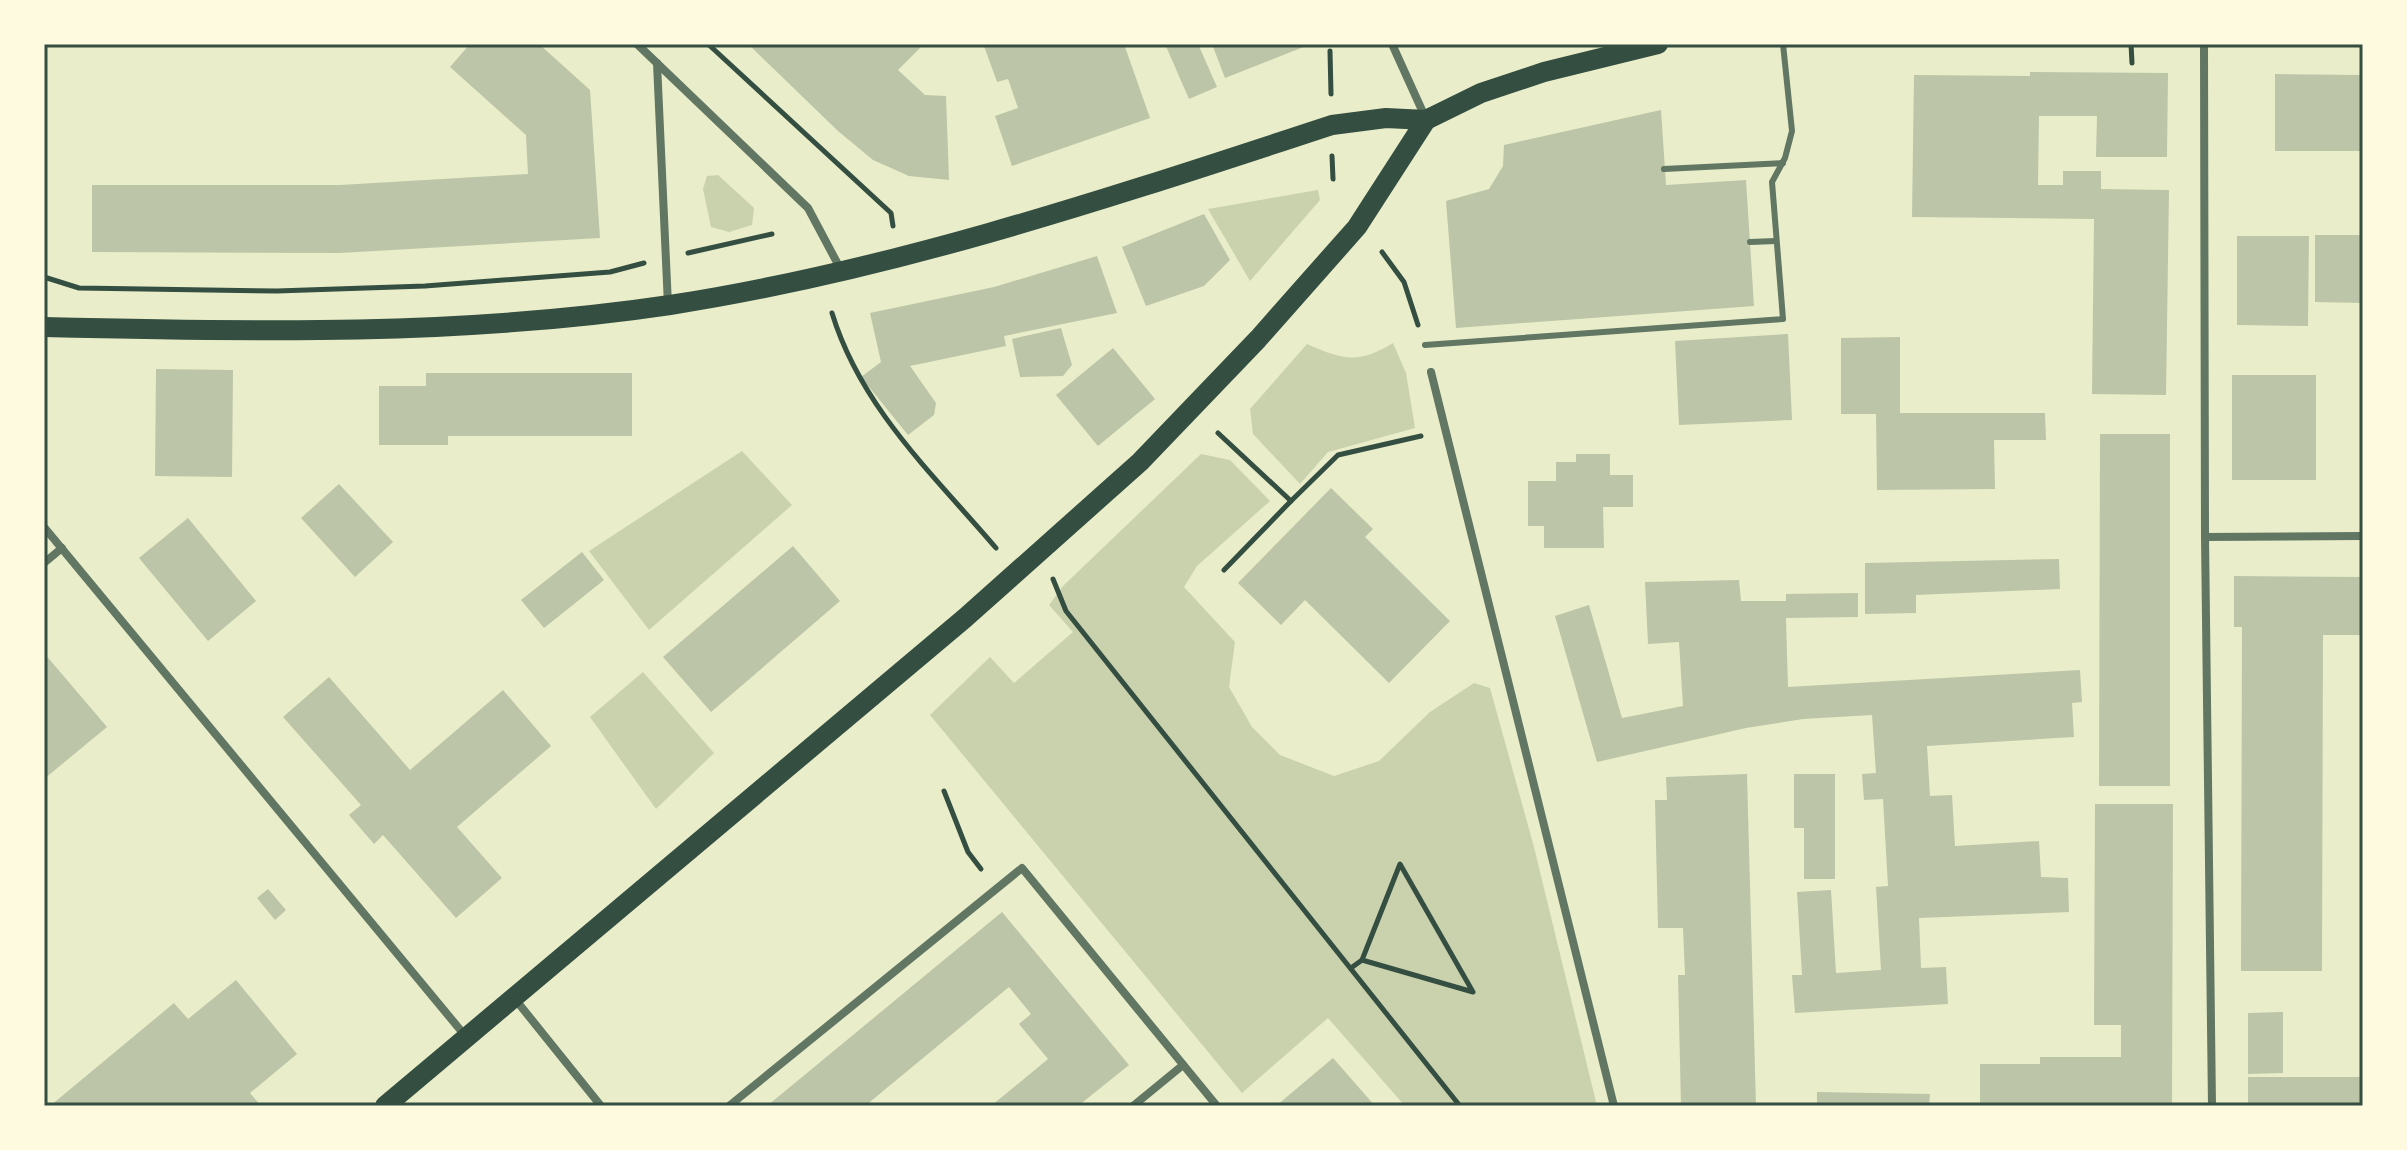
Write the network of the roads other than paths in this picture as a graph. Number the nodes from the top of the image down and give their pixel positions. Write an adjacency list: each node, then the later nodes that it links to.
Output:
1 (637, 44): 6 (street)
2 (1392, 44): 7 (street)
3 (1658, 44): 7 (main road)
4 (1783, 44): 8 (lane)
5 (2204, 44): 19 (street)
6 (657, 63): 12 (street); 13 (street)
7 (1426, 120): 12 (main road); 22 (main road)
8 (1783, 163): 9 (lane); 10 (lane)
9 (1664, 169)
10 (1776, 241): 11 (lane); 15 (lane)
11 (1750, 242)
12 (842, 270): 13 (main road)
13 (668, 305): 14 (main road)
14 (44, 327)
15 (1425, 345)
16 (1431, 372): 30 (street)
17 (44, 527): 20 (street)
18 (2363, 536): 19 (street)
19 (2205, 537): 31 (street)
20 (62, 548): 21 (street); 23 (street)
21 (44, 563)
22 (514, 999): 23 (main road); 26 (street)
23 (467, 1038): 25 (main road)
24 (1183, 1065): 27 (street); 28 (street); 29 (street)
25 (385, 1106)
26 (601, 1106)
27 (729, 1106)
28 (1133, 1106)
29 (1217, 1106)
30 (1614, 1106)
31 (2212, 1106)

